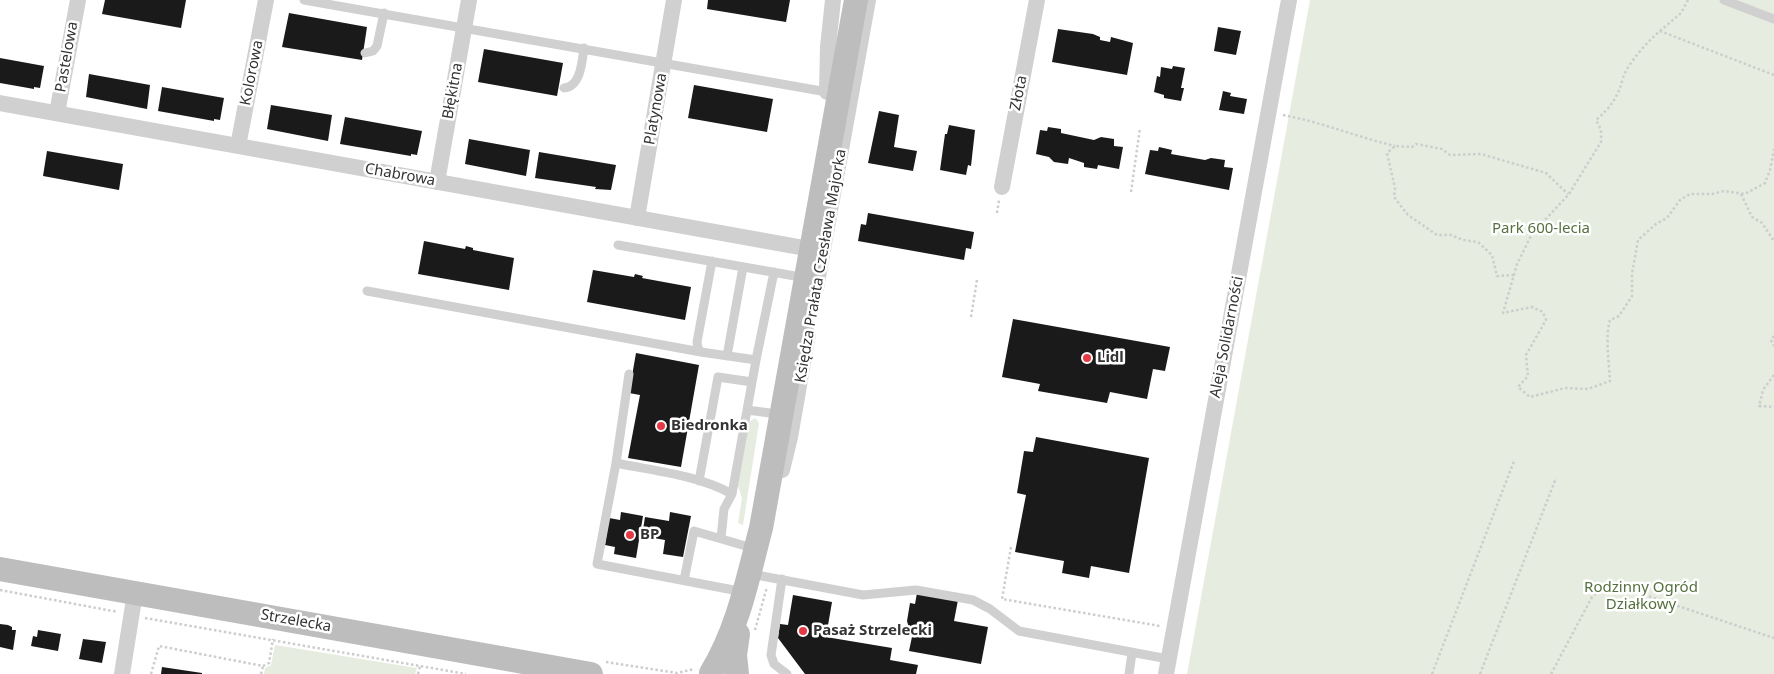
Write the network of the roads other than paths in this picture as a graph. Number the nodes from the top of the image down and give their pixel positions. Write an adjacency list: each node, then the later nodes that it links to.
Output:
1 (78, 0): 22 (street, Pastelowa)
2 (266, 0): 23 (street, Kolorowa)
3 (304, 0): 13 (lane)
4 (469, 0): 15 (street, Błękitna)
5 (674, 0): 18 (street, Platynowa)
6 (833, 0): 20 (street, Księdza Prałata Czesława Majorka)
7 (844, 0): 20 (street, Księdza Prałata Czesława Majorka)
8 (856, 0): 44 (street, Księdza Prałata Czesława Majorka)
9 (868, 0): 44 (street, Księdza Prałata Czesława Majorka)
10 (1034, 0): 25 (street, Złota)
11 (1290, 0): 51 (street, Aleja Solidarności)
12 (1724, 0): 14 (lane)
13 (384, 13): 15 (lane); 17 (lane)
14 (1774, 19)
15 (464, 27): 16 (lane); 24 (street, Błękitna)
16 (584, 48): 18 (lane); 19 (lane)
17 (365, 53)
18 (664, 62): 20 (lane); 26 (street, Platynowa)
19 (564, 88)
20 (827, 92): 28 (street, Księdza Prałata Czesława Majorka)
21 (0, 103): 22 (street, Chabrowa)
22 (57, 113): 23 (street, Chabrowa)
23 (238, 146): 24 (street, Chabrowa)
24 (437, 182): 26 (street, Chabrowa)
25 (1002, 187)
26 (637, 218): 28 (street, Chabrowa)
27 (618, 245): 29 (lane)
28 (800, 247): 31 (street, Księdza Prałata Czesława Majorka)
29 (712, 261): 30 (lane); 33 (lane)
30 (743, 267): 31 (lane); 34 (lane)
31 (784, 274): 35 (lane); 39 (street, Księdza Prałata Czesława Majorka)
32 (367, 291): 33 (lane)
33 (701, 352): 34 (lane)
34 (727, 356): 35 (lane)
35 (756, 360): 37 (lane)
36 (629, 374): 40 (lane)
37 (752, 382): 38 (lane); 41 (lane)
38 (747, 410): 39 (lane); 42 (lane)
39 (770, 413): 44 (street, Księdza Prałata Czesława Majorka)
40 (616, 463): 41 (lane); 47 (lane)
41 (699, 481): 42 (lane)
42 (732, 494): 43 (lane)
43 (720, 538): 44 (lane); 47 (lane)
44 (758, 539): 48 (street, Księdza Prałata Czesława Majorka)
45 (0, 569): 49 (street, Strzelecka)
46 (782, 579): 48 (lane); 50 (lane); 57 (lane)
47 (684, 580): 48 (lane)
48 (745, 591): 55 (street, Księdza Prałata Czesława Majorka); 56 (street, Księdza Prałata Czesława Majorka)
49 (133, 604): 52 (street, Strzelecka); 53 (street)
50 (1132, 653): 51 (lane); 58 (lane)
51 (1167, 667)
52 (547, 670): 54 (street, Strzelecka)
53 (122, 674)
54 (591, 674)
55 (717, 674)
56 (737, 674)
57 (786, 674)
58 (1129, 674)

